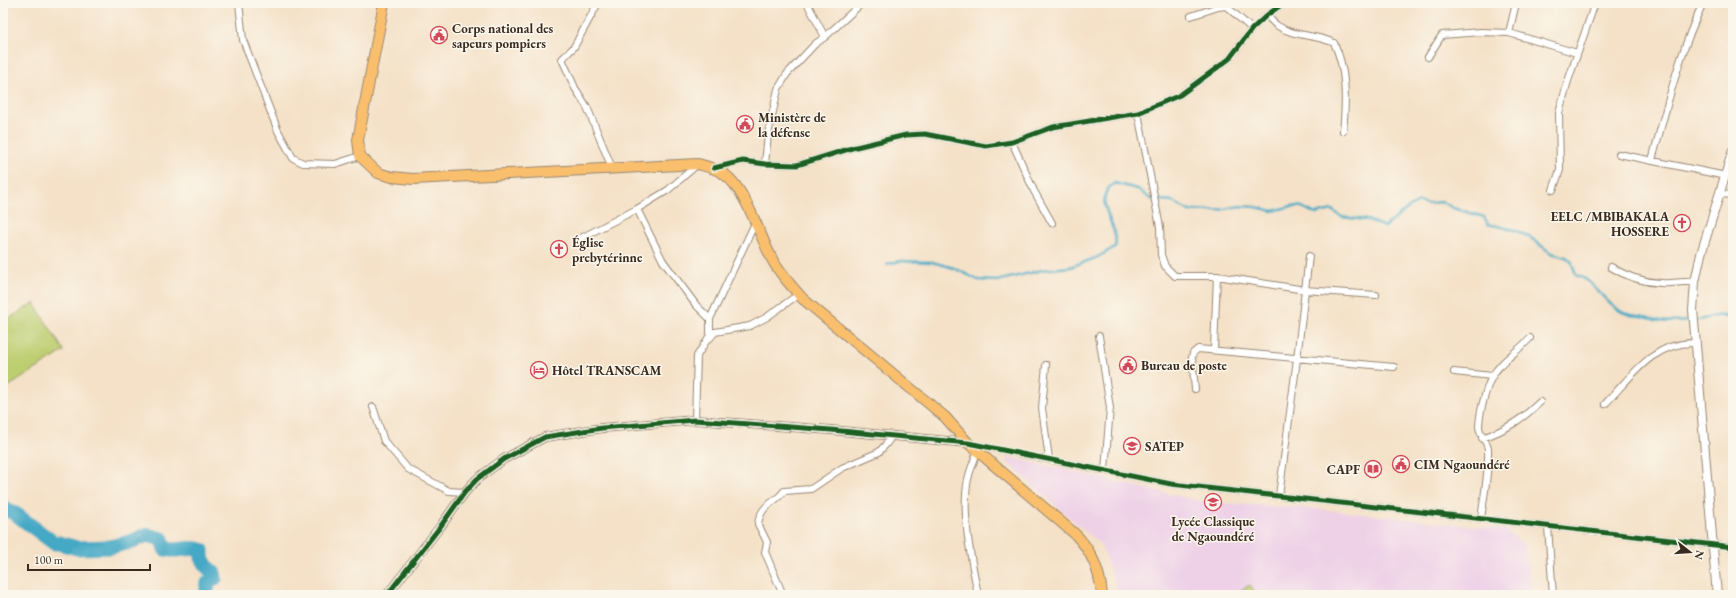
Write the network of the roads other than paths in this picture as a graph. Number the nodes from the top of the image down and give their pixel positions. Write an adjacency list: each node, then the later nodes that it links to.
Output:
1 (239, 3): 22 (street)
2 (384, 3): 22 (main road)
3 (598, 3): 26 (street)
4 (807, 3): 14 (street)
5 (862, 3): 14 (street)
6 (1284, 3): 10 (street)
7 (1516, 3): 13 (street)
8 (1595, 3): 15 (street)
9 (1703, 3): 23 (street)
10 (1267, 15): 12 (street); 18 (street)
11 (1191, 16): 12 (street)
12 (1252, 29): 17 (street)
13 (1509, 33): 15 (street); 16 (street)
14 (825, 37): 25 (street)
15 (1578, 53): 29 (street)
16 (1428, 57)
17 (1138, 113): 19 (street); 38 (street)
18 (1343, 131)
19 (1012, 142): 25 (street); 34 (street)
20 (1733, 150): 28 (street)
21 (1620, 154): 23 (street)
22 (360, 156): 26 (main road)
23 (1652, 160): 28 (street)
24 (698, 164): 26 (main road); 27 (main road); 32 (street)
25 (765, 164): 27 (street)
26 (612, 168)
27 (714, 168): 33 (main road)
28 (1726, 176): 30 (street)
29 (1553, 190)
30 (1720, 194): 31 (street); 39 (street)
31 (1733, 195)
32 (637, 209): 35 (street); 43 (street)
33 (755, 223): 41 (main road); 43 (street)
34 (1052, 223)
35 (579, 240)
36 (1308, 256): 40 (street)
37 (1611, 267): 39 (street)
38 (1218, 276): 40 (street); 47 (street)
39 (1695, 282): 46 (street)
40 (1305, 290): 42 (street); 49 (street)
41 (799, 294): 48 (street); 61 (main road)
42 (1376, 296)
43 (710, 319): 48 (street)
44 (1099, 336): 64 (street)
45 (1530, 338): 53 (street)
46 (1695, 343): 56 (street); 69 (street)
47 (1214, 350): 49 (street); 54 (street)
48 (697, 356): 58 (street)
49 (1297, 359): 51 (street); 66 (street)
50 (1046, 364): 63 (street)
51 (1394, 367)
52 (1454, 372): 53 (street)
53 (1492, 376): 60 (street)
54 (1195, 389)
55 (1540, 402): 60 (street)
56 (1605, 404)
57 (373, 407): 65 (street)
58 (696, 420): 59 (street); 65 (street)
59 (892, 436): 61 (street); 72 (street)
60 (1482, 438): 67 (street)
61 (968, 443): 62 (main road); 63 (street)
62 (978, 450): 73 (street); 74 (main road)
63 (1049, 459): 64 (street)
64 (1105, 470): 66 (street)
65 (465, 492): 71 (street)
66 (1279, 496): 67 (street)
67 (1481, 519): 68 (street)
68 (1548, 527): 69 (street); 75 (street)
69 (1712, 544): 70 (street); 76 (street)
70 (1733, 547)
71 (388, 595)
72 (783, 595)
73 (978, 595)
74 (1102, 595)
75 (1553, 595)
76 (1717, 595)

